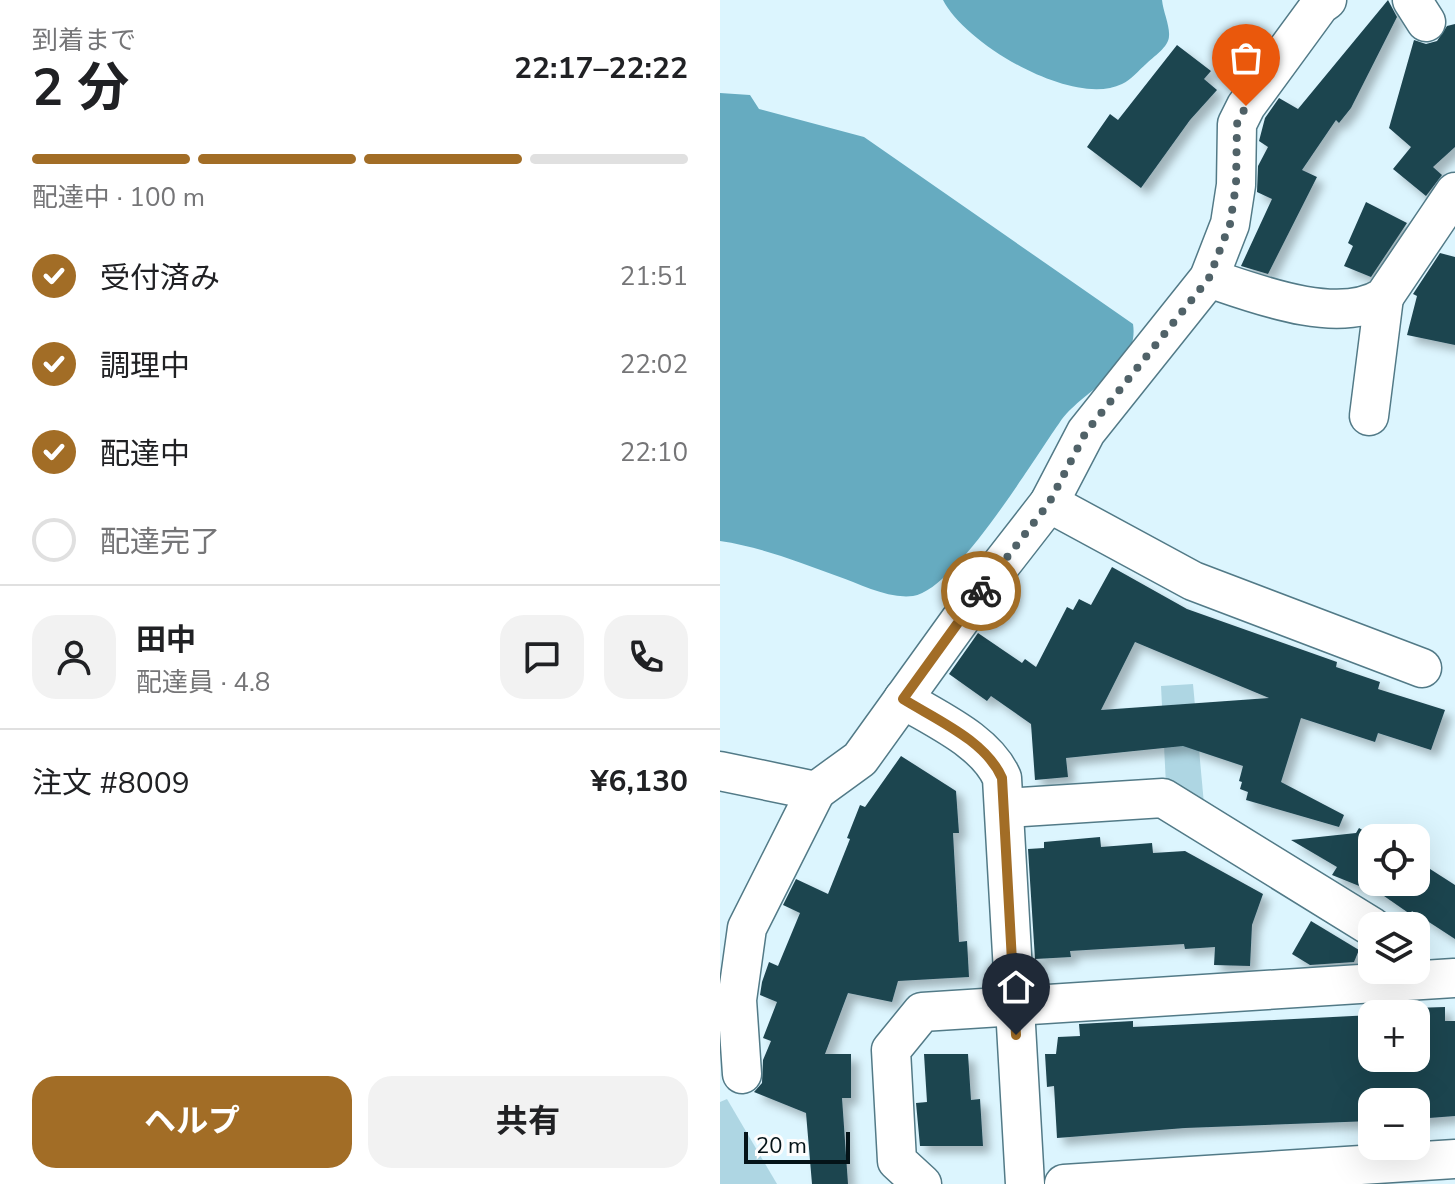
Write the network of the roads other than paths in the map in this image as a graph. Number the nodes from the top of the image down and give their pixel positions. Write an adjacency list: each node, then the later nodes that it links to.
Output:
1 (1327, 0): 3 (street)
2 (1455, 192): 4 (street)
3 (1209, 278): 4 (street); 6 (street)
4 (1384, 297): 5 (street)
5 (1369, 416)
6 (1049, 503): 7 (street); 8 (street)
7 (1422, 668)
8 (903, 699): 10 (street); 11 (street)
9 (720, 771): 10 (street)
10 (816, 791): 13 (street)
11 (1006, 808): 12 (street); 17 (street)
12 (1358, 918)
13 (733, 925): 16 (street)
14 (1430, 963): 15 (street)
15 (1455, 978): 17 (street)
16 (728, 1002): 18 (street)
17 (1014, 1005): 20 (street); 21 (street)
18 (742, 1074)
19 (1455, 1159): 22 (street)
20 (922, 1184)
21 (1025, 1184)
22 (1064, 1184)

